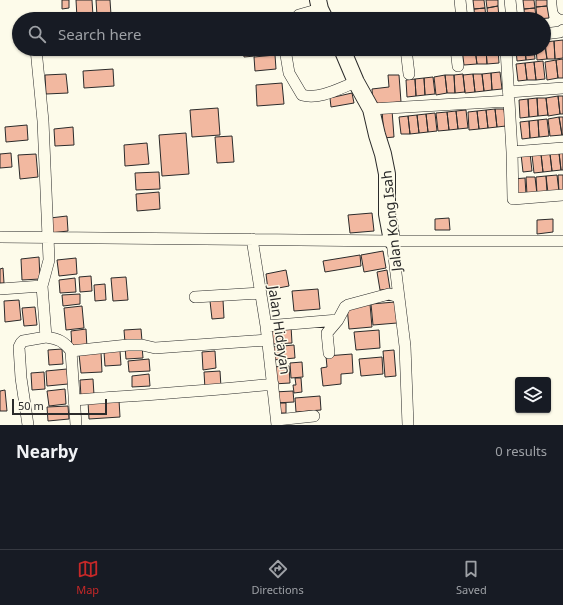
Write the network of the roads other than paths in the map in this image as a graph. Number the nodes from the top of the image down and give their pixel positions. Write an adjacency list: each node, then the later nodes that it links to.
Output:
1 (460, 0): 7 (street)
2 (510, 0): 8 (street)
3 (562, 0): 5 (street)
4 (321, 9): 6 (street)
5 (563, 9)
6 (310, 12)
7 (461, 12)
8 (511, 12)
9 (563, 30): 10 (street)
10 (551, 33)
11 (37, 56): 27 (street)
12 (286, 56): 19 (street)
13 (345, 56): 19 (street, Jalan Kong Isah)
14 (407, 56): 18 (street)
15 (457, 56): 17 (street)
16 (506, 56): 21 (street)
17 (458, 66)
18 (409, 74)
19 (356, 82): 22 (street, Jalan Kong Isah)
20 (563, 88): 21 (street)
21 (509, 96): 22 (street); 24 (street)
22 (372, 109): 29 (street, Jalan Kong Isah)
23 (563, 148): 24 (street)
24 (512, 152): 25 (street)
25 (563, 195)
26 (0, 237): 27 (street)
27 (48, 237): 28 (street); 31 (street)
28 (252, 239): 29 (street); 33 (street, Jalan Hidayan)
29 (392, 241): 30 (street); 34 (street, Jalan Kong Isah)
30 (563, 241)
31 (42, 286): 32 (street); 38 (street)
32 (0, 289)
33 (261, 293): 35 (street); 37 (street, Jalan Hidayan)
34 (399, 296): 36 (street); 48 (street, Jalan Kong Isah)
35 (195, 297)
36 (338, 320): 37 (street); 41 (street)
37 (266, 326): 39 (street, Jalan Hidayan)
38 (46, 337): 40 (street); 46 (street)
39 (267, 340): 40 (street); 42 (street, Jalan Hidayan)
40 (71, 352): 43 (street)
41 (329, 353)
42 (272, 384): 43 (street); 45 (street, Jalan Hidayan)
43 (75, 400): 47 (street)
44 (314, 416): 45 (street)
45 (277, 422)
46 (28, 425)
47 (76, 425)
48 (408, 425)

